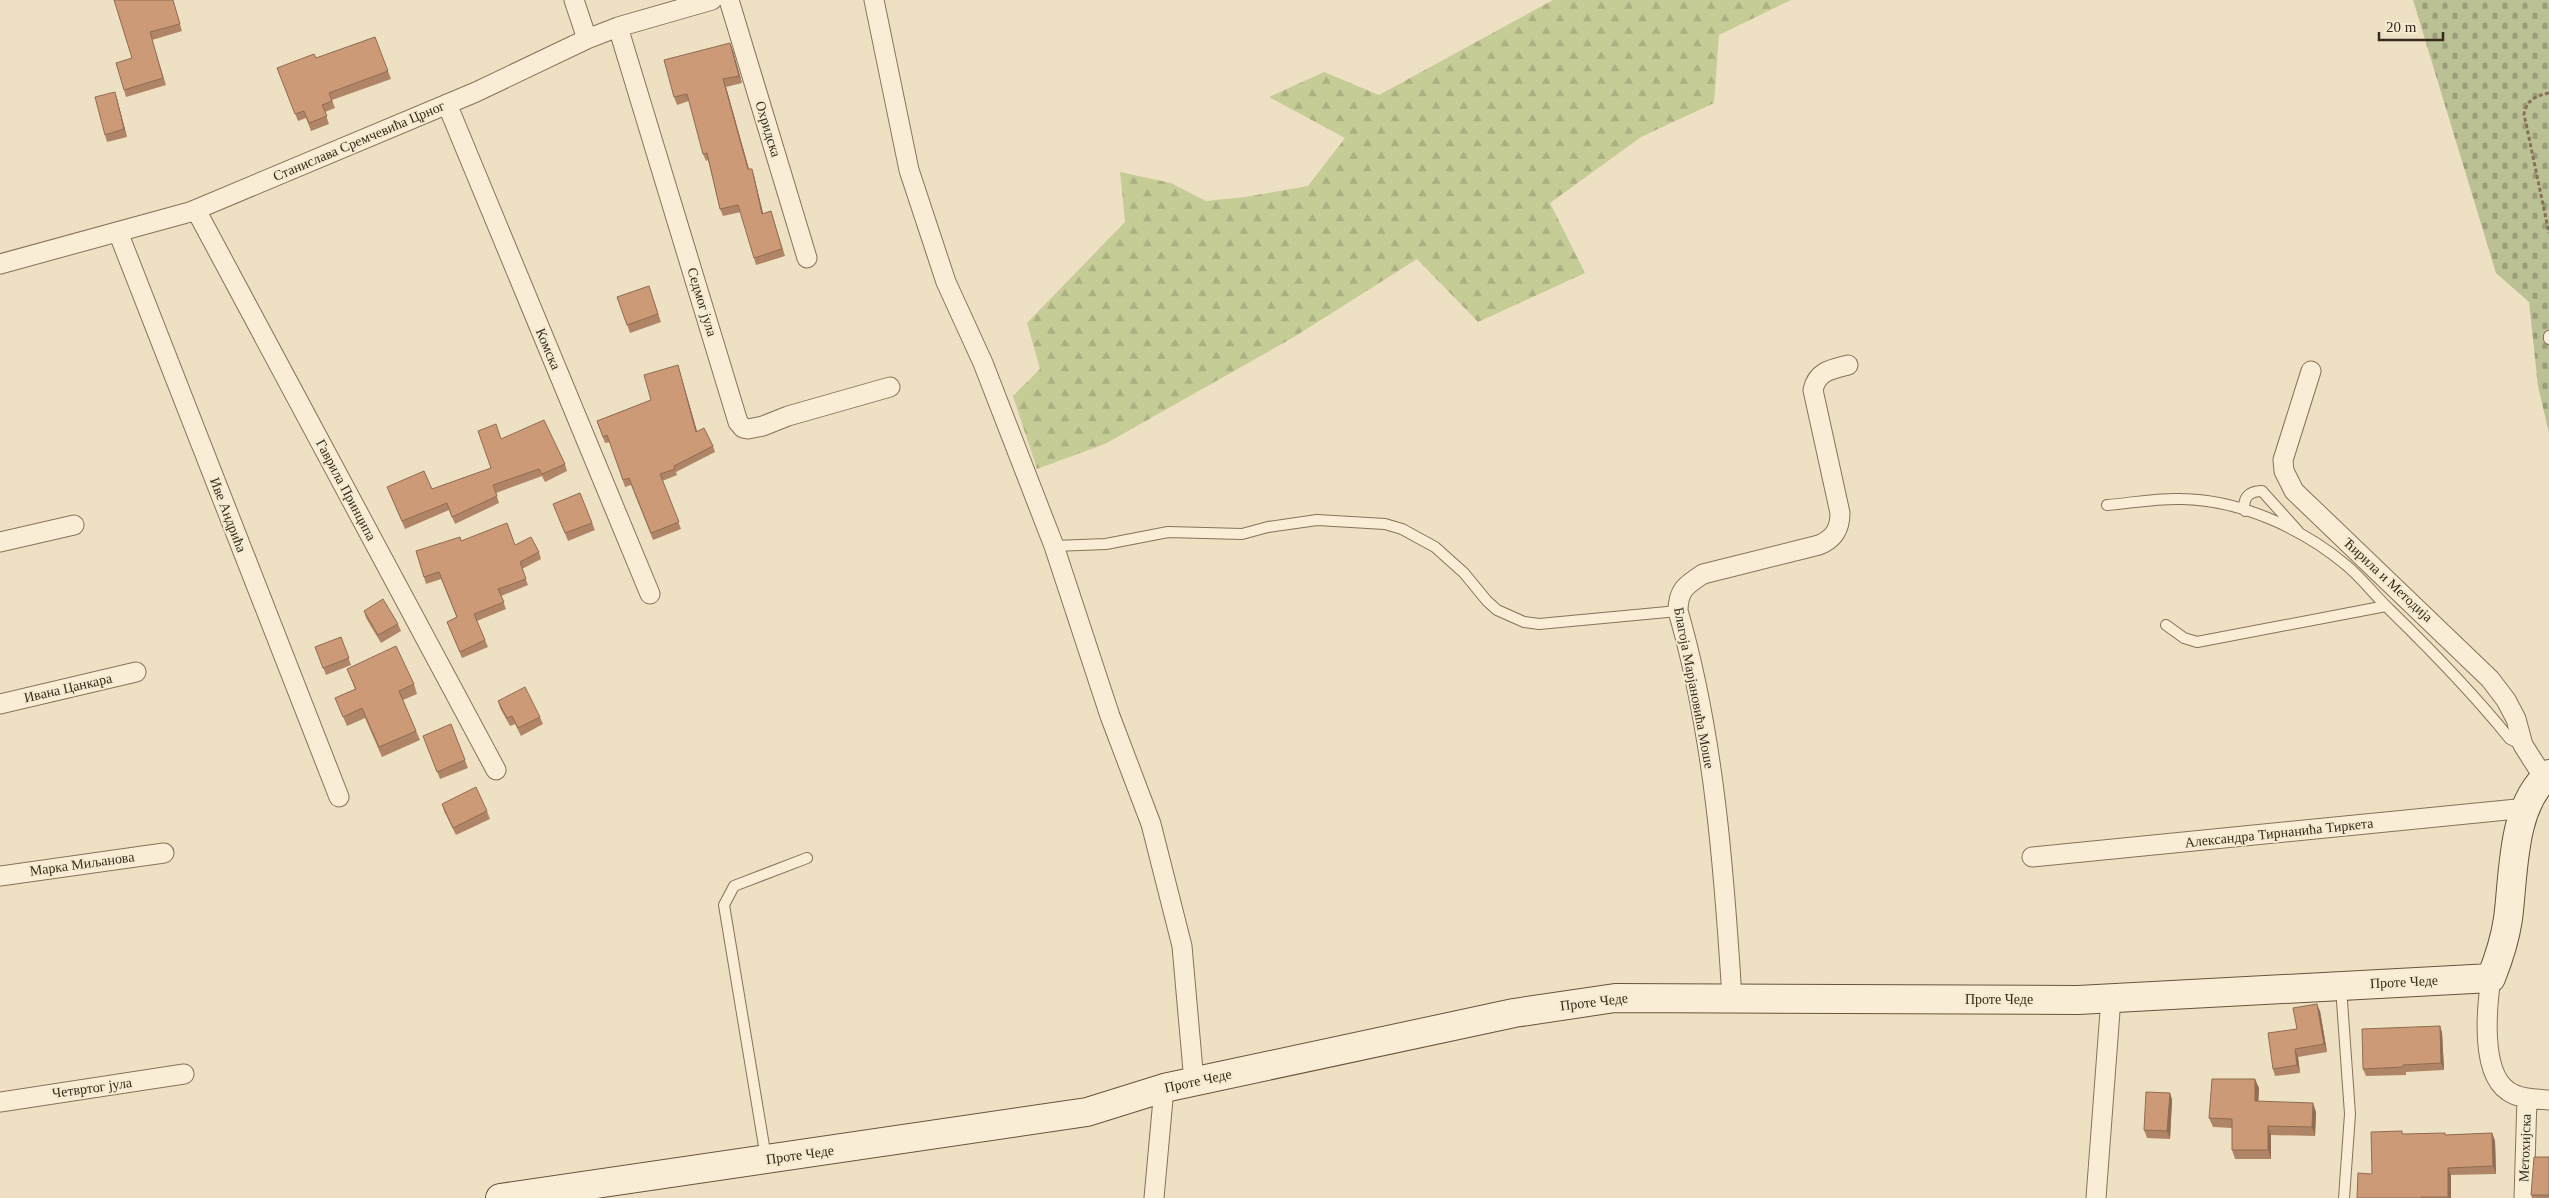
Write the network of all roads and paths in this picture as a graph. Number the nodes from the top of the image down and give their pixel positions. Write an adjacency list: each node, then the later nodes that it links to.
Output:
1 (574, 0): 6 (street)
2 (712, 0): 5 (street, Станислава Сремчевића Црног)
3 (729, 0): 12 (street, Охридска)
4 (874, 0): 22 (street)
5 (618, 27): 6 (street, Станислава Сремчевића Црног); 16 (street, Седмог јула)
6 (587, 39): 8 (street, Станислава Сремчевића Црног)
7 (2549, 93): 11 (path)
8 (447, 104): 9 (street, Станислава Сремчевића Црног); 23 (street, Комска)
9 (196, 210): 10 (street, Станислава Сремчевића Црног); 30 (street, Гаврила Принципа)
10 (118, 232): 13 (street, Станислава Сремчевића Црног); 32 (street, Иве Андрића)
11 (2549, 233)
12 (807, 258)
13 (0, 264)
14 (1848, 365): 25 (street, Благоја Марјановића Моше)
15 (2311, 371): 29 (street, Ћирила и Методија)
16 (890, 387)
17 (2107, 505): 18 (lane)
18 (2245, 511): 20 (lane); 20 (lane)
19 (74, 525): 21 (street)
20 (2301, 534): 24 (lane)
21 (0, 542)
22 (1054, 546): 25 (lane); 43 (street)
23 (650, 594)
24 (2386, 606): 26 (lane); 29 (lane)
25 (1678, 611): 40 (street, Благоја Марјановића Моше)
26 (2166, 625)
27 (136, 672): 28 (street, Ивана Цанкара)
28 (0, 704)
29 (2523, 745): 31 (street, Ћирила и Методија)
30 (496, 770)
31 (2547, 776): 33 (street)
32 (339, 797)
33 (2527, 808): 35 (street, Александра Тирнанића Тиркета); 38 (street)
34 (164, 852): 37 (street, Марка Миљанова)
35 (2032, 857)
36 (807, 858): 48 (lane)
37 (0, 876)
38 (2491, 978): 39 (street, Проте Чеде); 45 (street)
39 (2341, 986): 41 (street, Проте Чеде); 53 (lane)
40 (1732, 998): 41 (street, Проте Чеде); 43 (street, Проте Чеде)
41 (2111, 998): 52 (street)
42 (184, 1074): 47 (street, Четвртог јула)
43 (1194, 1082): 44 (street, Проте Чеде)
44 (1164, 1088): 48 (street, Проте Чеде); 51 (street)
45 (2527, 1098): 46 (street); 54 (street, Метохијска)
46 (2549, 1100)
47 (0, 1102)
48 (766, 1160): 49 (street, Проте Чеде)
49 (536, 1195): 50 (street, Проте Чеде)
50 (500, 1198)
51 (1154, 1198)
52 (2096, 1198)
53 (2344, 1198)
54 (2524, 1198)

